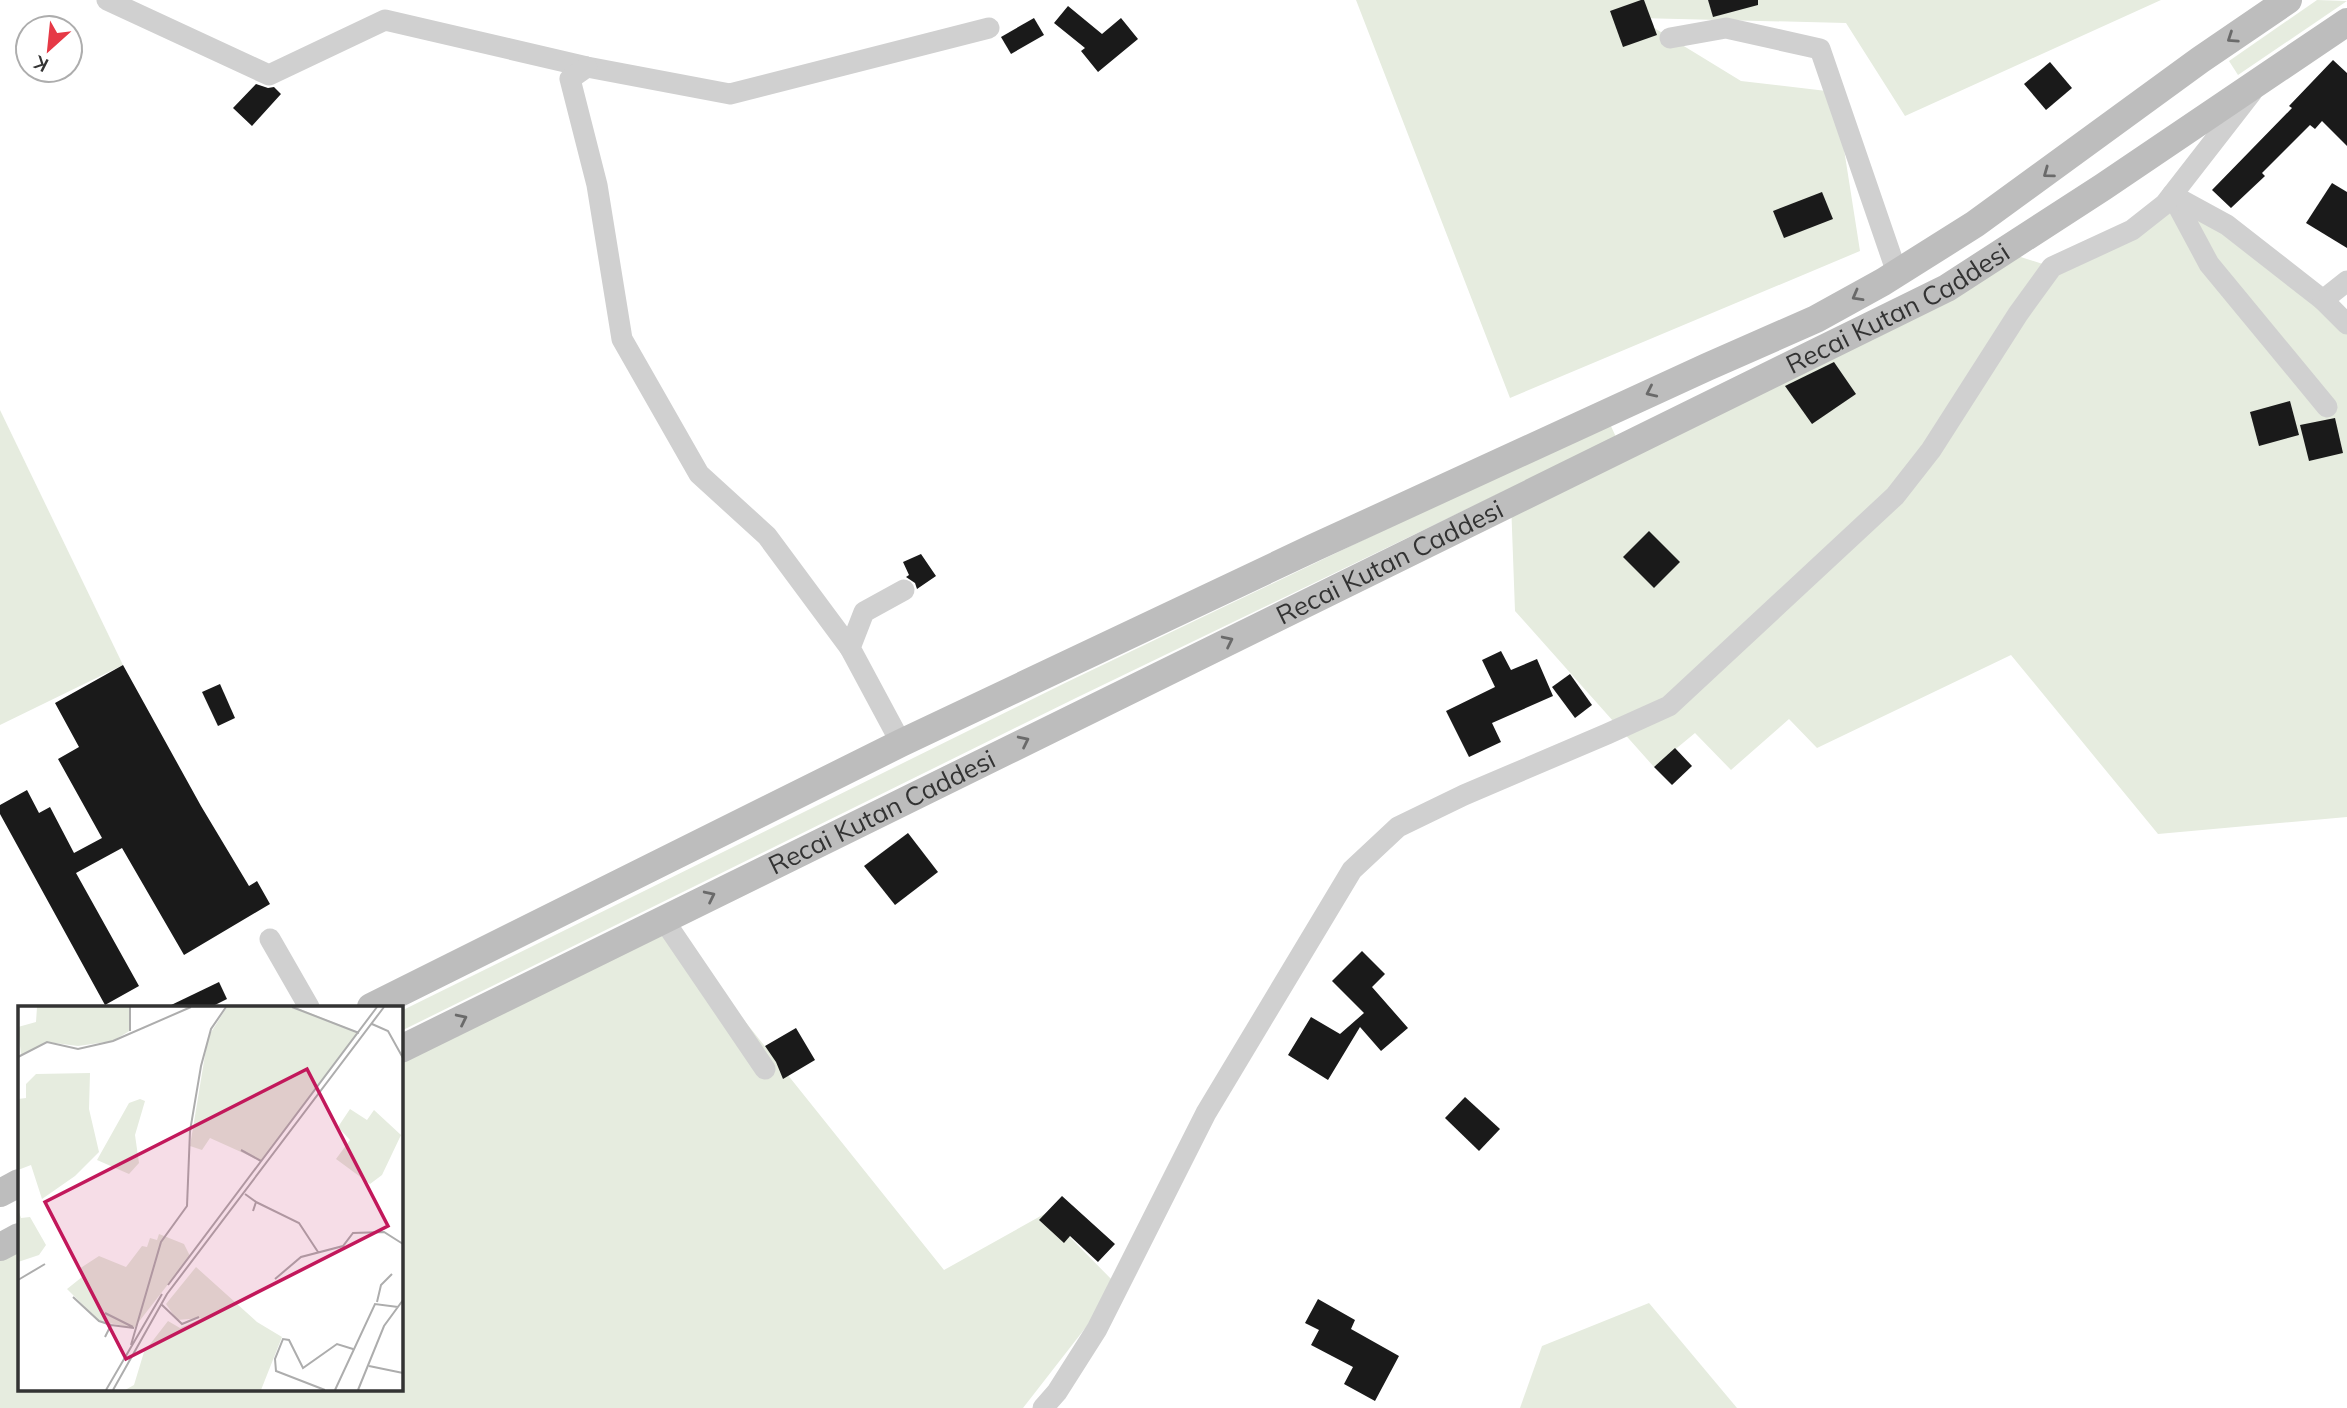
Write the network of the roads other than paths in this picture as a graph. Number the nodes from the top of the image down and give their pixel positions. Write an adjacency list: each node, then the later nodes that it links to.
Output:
1 (107, 0): 6 (street)
2 (2288, 0): 9 (main road, Recai Kutan Caddesi, one-way to 9)
3 (2347, 22): 7 (main road, Recai Kutan Caddesi)
4 (989, 29): 6 (street)
5 (1670, 38): 9 (street)
6 (587, 66): 15 (street)
7 (2262, 80): 8 (street); 17 (main road, Recai Kutan Caddesi, one-way to 7)
8 (2172, 195): 11 (street); 13 (street); 27 (street)
9 (1897, 273): 16 (main road, Recai Kutan Caddesi, one-way to 16)
10 (2347, 281): 11 (street)
11 (2323, 300): 12 (street)
12 (2347, 324)
13 (2327, 407)
14 (904, 590): 15 (street)
15 (850, 648): 16 (street)
16 (901, 743): 20 (main road, Recai Kutan Caddesi)
17 (663, 919): 21 (main road, Recai Kutan Caddesi, one-way to 17); 22 (street)
18 (270, 939): 19 (street)
19 (308, 1006)
20 (373, 1006)
21 (402, 1049)
22 (765, 1069)
23 (18, 1184): 24 (main road)
24 (0, 1193)
25 (18, 1238): 26 (main road)
26 (0, 1247)
27 (1042, 1408)

